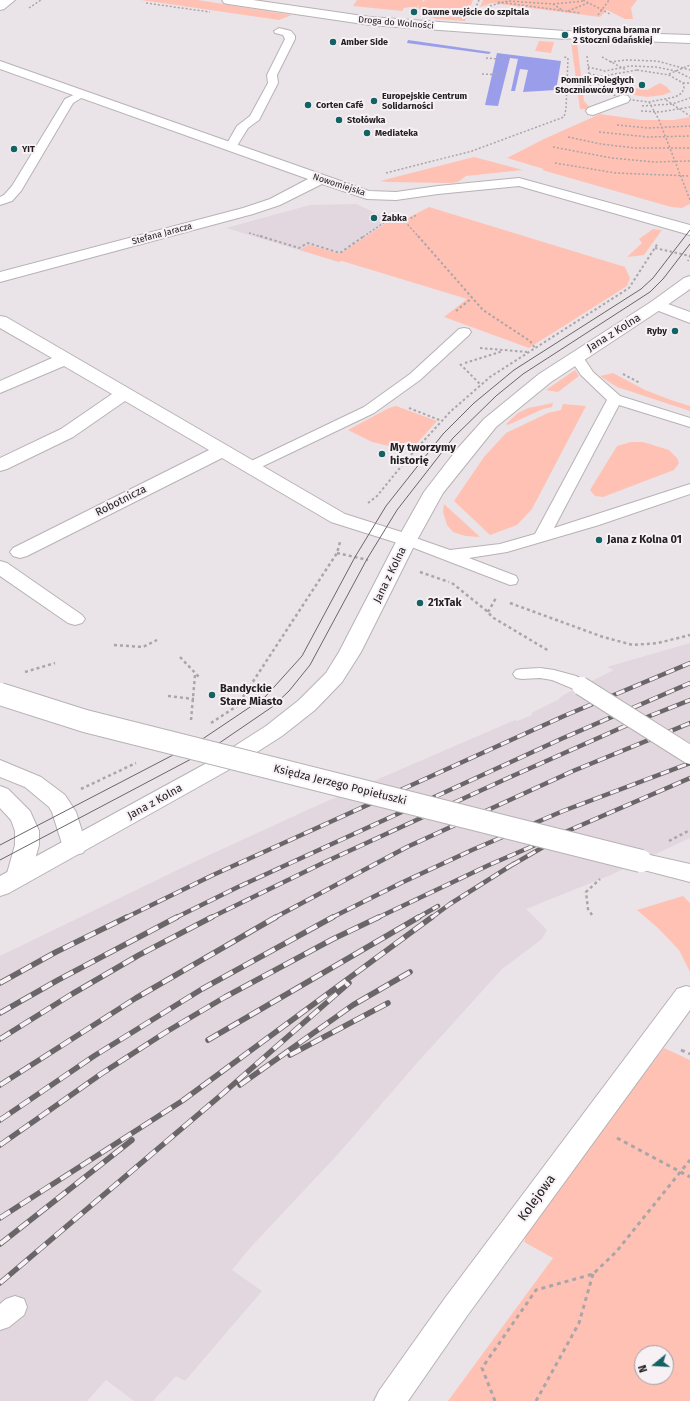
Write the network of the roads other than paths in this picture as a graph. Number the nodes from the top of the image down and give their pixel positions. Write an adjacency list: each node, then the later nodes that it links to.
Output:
1 (9, 0): 3 (street)
2 (228, 0): 5 (street, Droga do Wolności)
3 (0, 6)
4 (279, 31): 10 (lane)
5 (690, 39)
6 (0, 65): 7 (street, Nowomiejska)
7 (82, 94): 10 (street, Nowomiejska); 12 (lane)
8 (623, 99): 9 (street)
9 (593, 111)
10 (231, 147): 11 (street, Nowomiejska)
11 (320, 179): 13 (street, Nowomiejska); 14 (street, Stefana Jaracza)
12 (0, 201)
13 (690, 230)
14 (0, 277)
15 (690, 281): 16 (street, Jana z Kolna)
16 (657, 305): 17 (street); 20 (street, Jana z Kolna)
17 (690, 318)
18 (0, 321): 21 (street)
19 (464, 332): 28 (lane)
20 (576, 357): 24 (lane); 31 (street, Jana z Kolna)
21 (65, 359): 22 (street); 23 (street)
22 (0, 388)
23 (124, 394): 26 (street); 27 (street)
24 (615, 399): 25 (lane); 30 (lane)
25 (690, 423)
26 (222, 451): 28 (street); 32 (street, Robotnicza)
27 (0, 465)
28 (250, 467): 31 (street)
29 (690, 489): 30 (lane)
30 (542, 536): 33 (lane)
31 (407, 540): 33 (lane); 42 (street, Jana z Kolna)
32 (20, 552)
33 (449, 555): 35 (lane)
34 (0, 567): 36 (street)
35 (510, 580)
36 (75, 619)
37 (522, 674): 39 (lane, bridge)
38 (0, 694): 43 (street, Księdza Jerzego Popiełuszki, bridge)
39 (690, 755)
40 (0, 768): 42 (street)
41 (0, 794): 44 (street)
42 (75, 847): 44 (street, Jana z Kolna)
43 (687, 874)
44 (9, 882)
45 (686, 996): 46 (street, Kolejowa)
46 (390, 1401)

